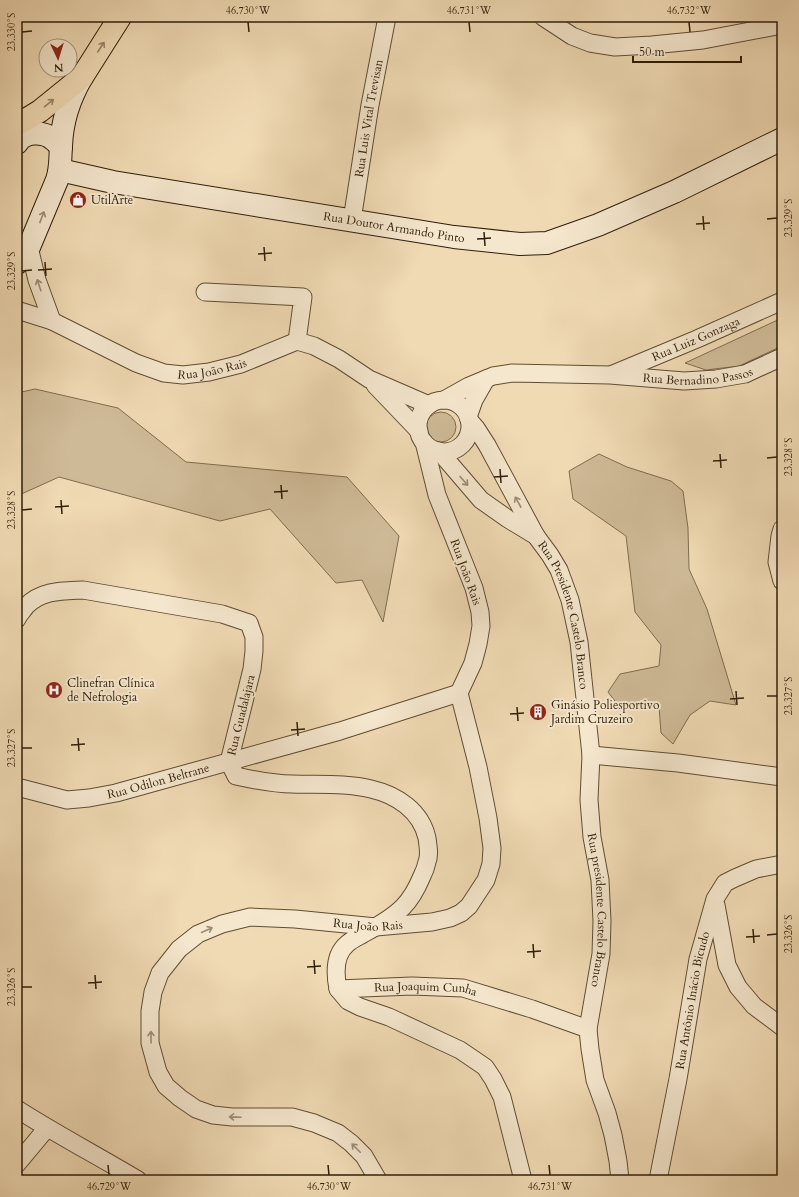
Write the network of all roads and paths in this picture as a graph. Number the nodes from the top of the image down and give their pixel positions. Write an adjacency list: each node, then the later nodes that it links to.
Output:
1 (120, 17): 5 (main road, one-way to 1)
2 (387, 17): 11 (street, Rua Luis Vital Trevisan)
3 (543, 17): 4 (street)
4 (782, 25)
5 (82, 77): 6 (main road, one-way to 5); 9 (main road)
6 (17, 124)
7 (782, 139): 11 (main road, Rua Doutor Armando Pinto)
8 (17, 143): 9 (main road)
9 (61, 147): 10 (main road)
10 (60, 170): 11 (main road, Rua Doutor Armando Pinto); 12 (main road, one-way to 10)
11 (352, 220)
12 (23, 255): 16 (street, one-way to 12)
13 (205, 292): 17 (street)
14 (782, 301): 19 (street, Rua Luiz Gonzaga)
15 (17, 310): 16 (street, Rua João Rais)
16 (52, 321): 17 (street, Rua João Rais)
17 (297, 342): 20 (street, Rua João Rais)
18 (782, 357): 19 (street, Rua Bernadino Passos)
19 (610, 375): 21 (street, Rua Bernadino Passos)
20 (370, 379): 22 (street, Rua João Rais); 24 (street, Rua João Rais)
21 (486, 379): 22 (street, Rua Bernadino Passos); 23 (street)
22 (436, 402): 23 (street); 24 (street)
23 (469, 419): 25 (street); 27 (street, one-way to 23)
24 (421, 436): 25 (street); 30 (street, Rua João Rais)
25 (439, 451): 27 (street, Rua Presidente Castelo Branco, one-way to 27)
26 (782, 529): 28 (street)
27 (536, 536): 31 (street, Rua Presidente Castelo Branco)
28 (782, 581)
29 (17, 619): 32 (street, Rua Guadalajara)
30 (459, 693): 32 (street, Rua Odilon Beltrane); 37 (street, Rua João Rais)
31 (591, 755): 33 (street); 40 (street, Rua presidente Castelo Branco)
32 (229, 762): 34 (street, Rua Odilon Beltrane); 37 (street, Rua Guadalajara)
33 (782, 777)
34 (17, 787)
35 (782, 864): 36 (street, Rua Antônio Inácio Bicudo)
36 (715, 899): 39 (street); 48 (street, Rua Antônio Inácio Bicudo)
37 (376, 927): 38 (street); 45 (street, Rua João Rais, one-way to 37)
38 (338, 989): 40 (street, Rua Joaquim Cunha); 46 (street)
39 (782, 1027)
40 (588, 1029): 47 (street, Rua presidente Castelo Branco)
41 (17, 1109): 42 (street)
42 (47, 1128): 43 (street); 44 (street)
43 (17, 1164)
44 (138, 1180)
45 (378, 1180)
46 (523, 1180)
47 (620, 1180)
48 (658, 1180)

